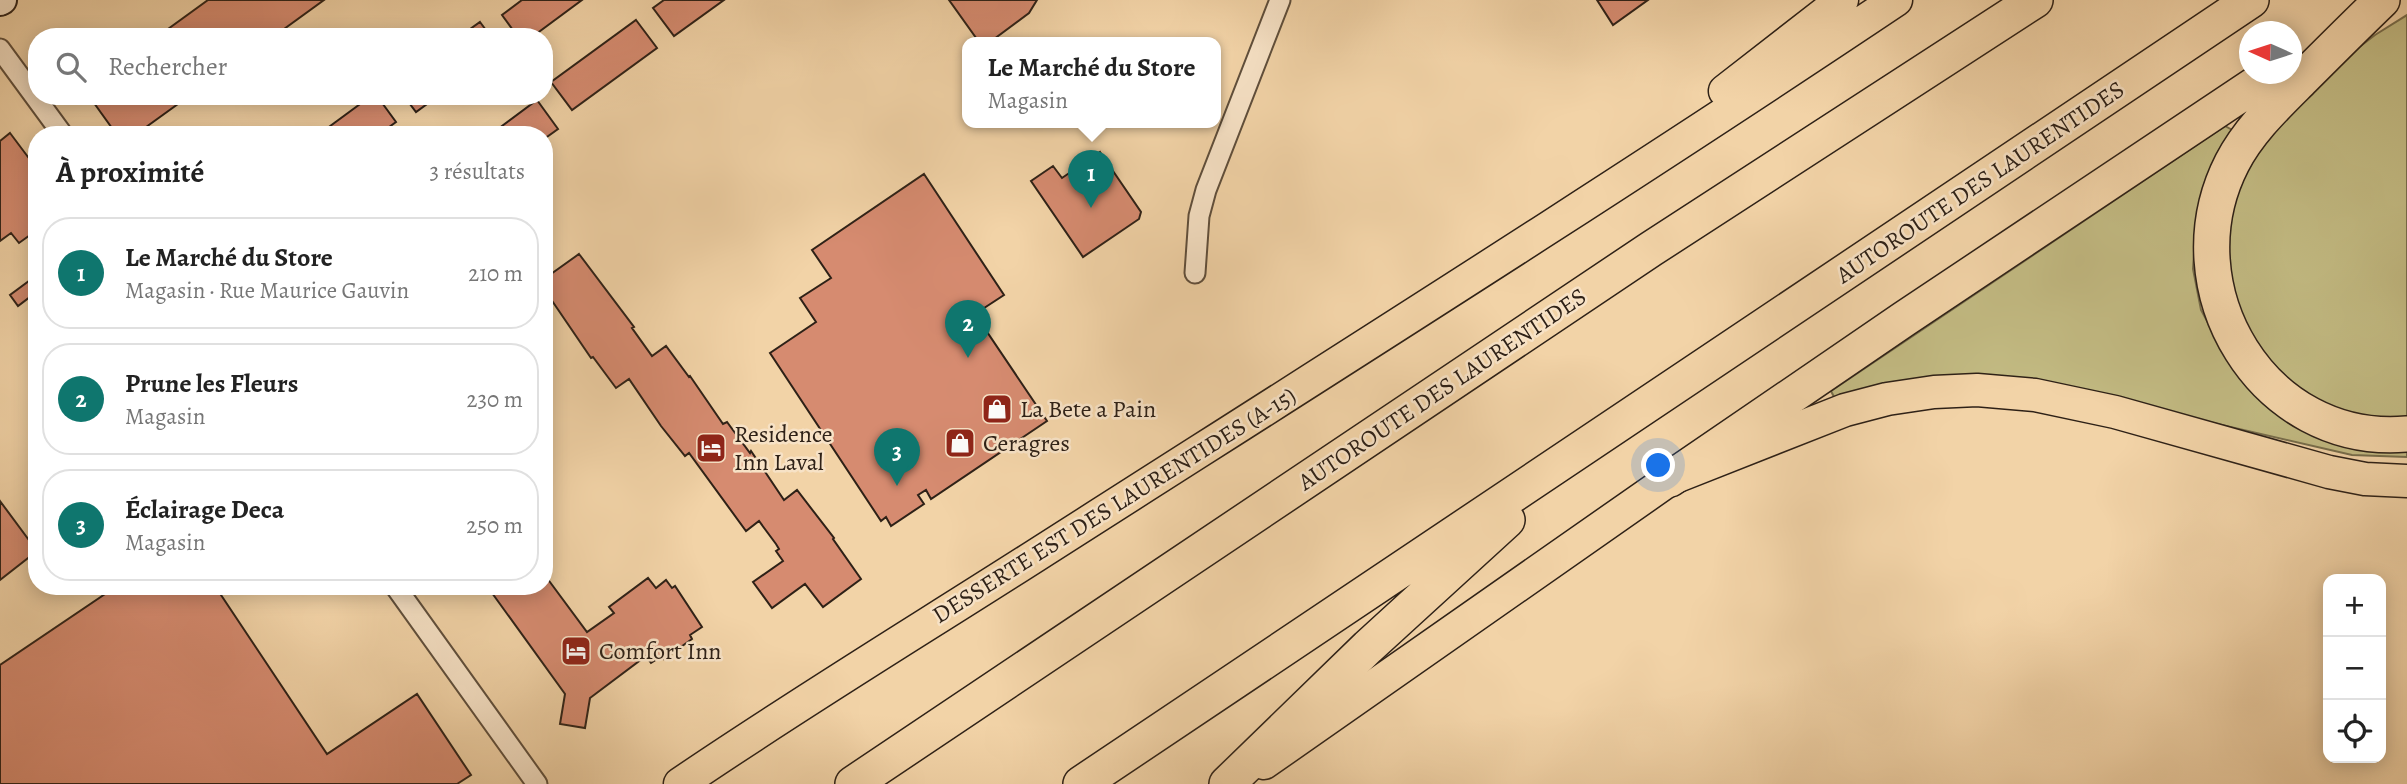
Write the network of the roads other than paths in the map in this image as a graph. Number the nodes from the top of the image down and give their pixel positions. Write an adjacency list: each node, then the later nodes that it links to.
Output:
1 (1280, 0): 14 (street)
2 (1842, 0): 13 (main road)
3 (1896, 0): 13 (main road)
4 (2035, 0): 20 (highway, AUTOROUTE DES LAURENTIDES)
5 (2250, 0): 16 (highway, AUTOROUTE DES LAURENTIDES)
6 (2381, 0): 8 (highway); 15 (highway)
7 (0, 49): 10 (street)
8 (2302, 53)
9 (2256, 84): 17 (highway)
10 (28, 87)
11 (41, 105): 12 (street)
12 (56, 126)
13 (1550, 227): 22 (main road, DESSERTE EST DES LAURENTIDES (A-15))
14 (1195, 273)
15 (2407, 434)
16 (1592, 442): 24 (highway, AUTOROUTE DES LAURENTIDES); 25 (highway)
17 (1670, 479): 18 (main road); 26 (main road)
18 (2407, 481)
19 (401, 595): 21 (street)
20 (865, 776): 23 (highway, AUTOROUTE DES LAURENTIDES)
21 (537, 784)
22 (680, 784)
23 (844, 784)
24 (1080, 784)
25 (1227, 784)
26 (1234, 784)

